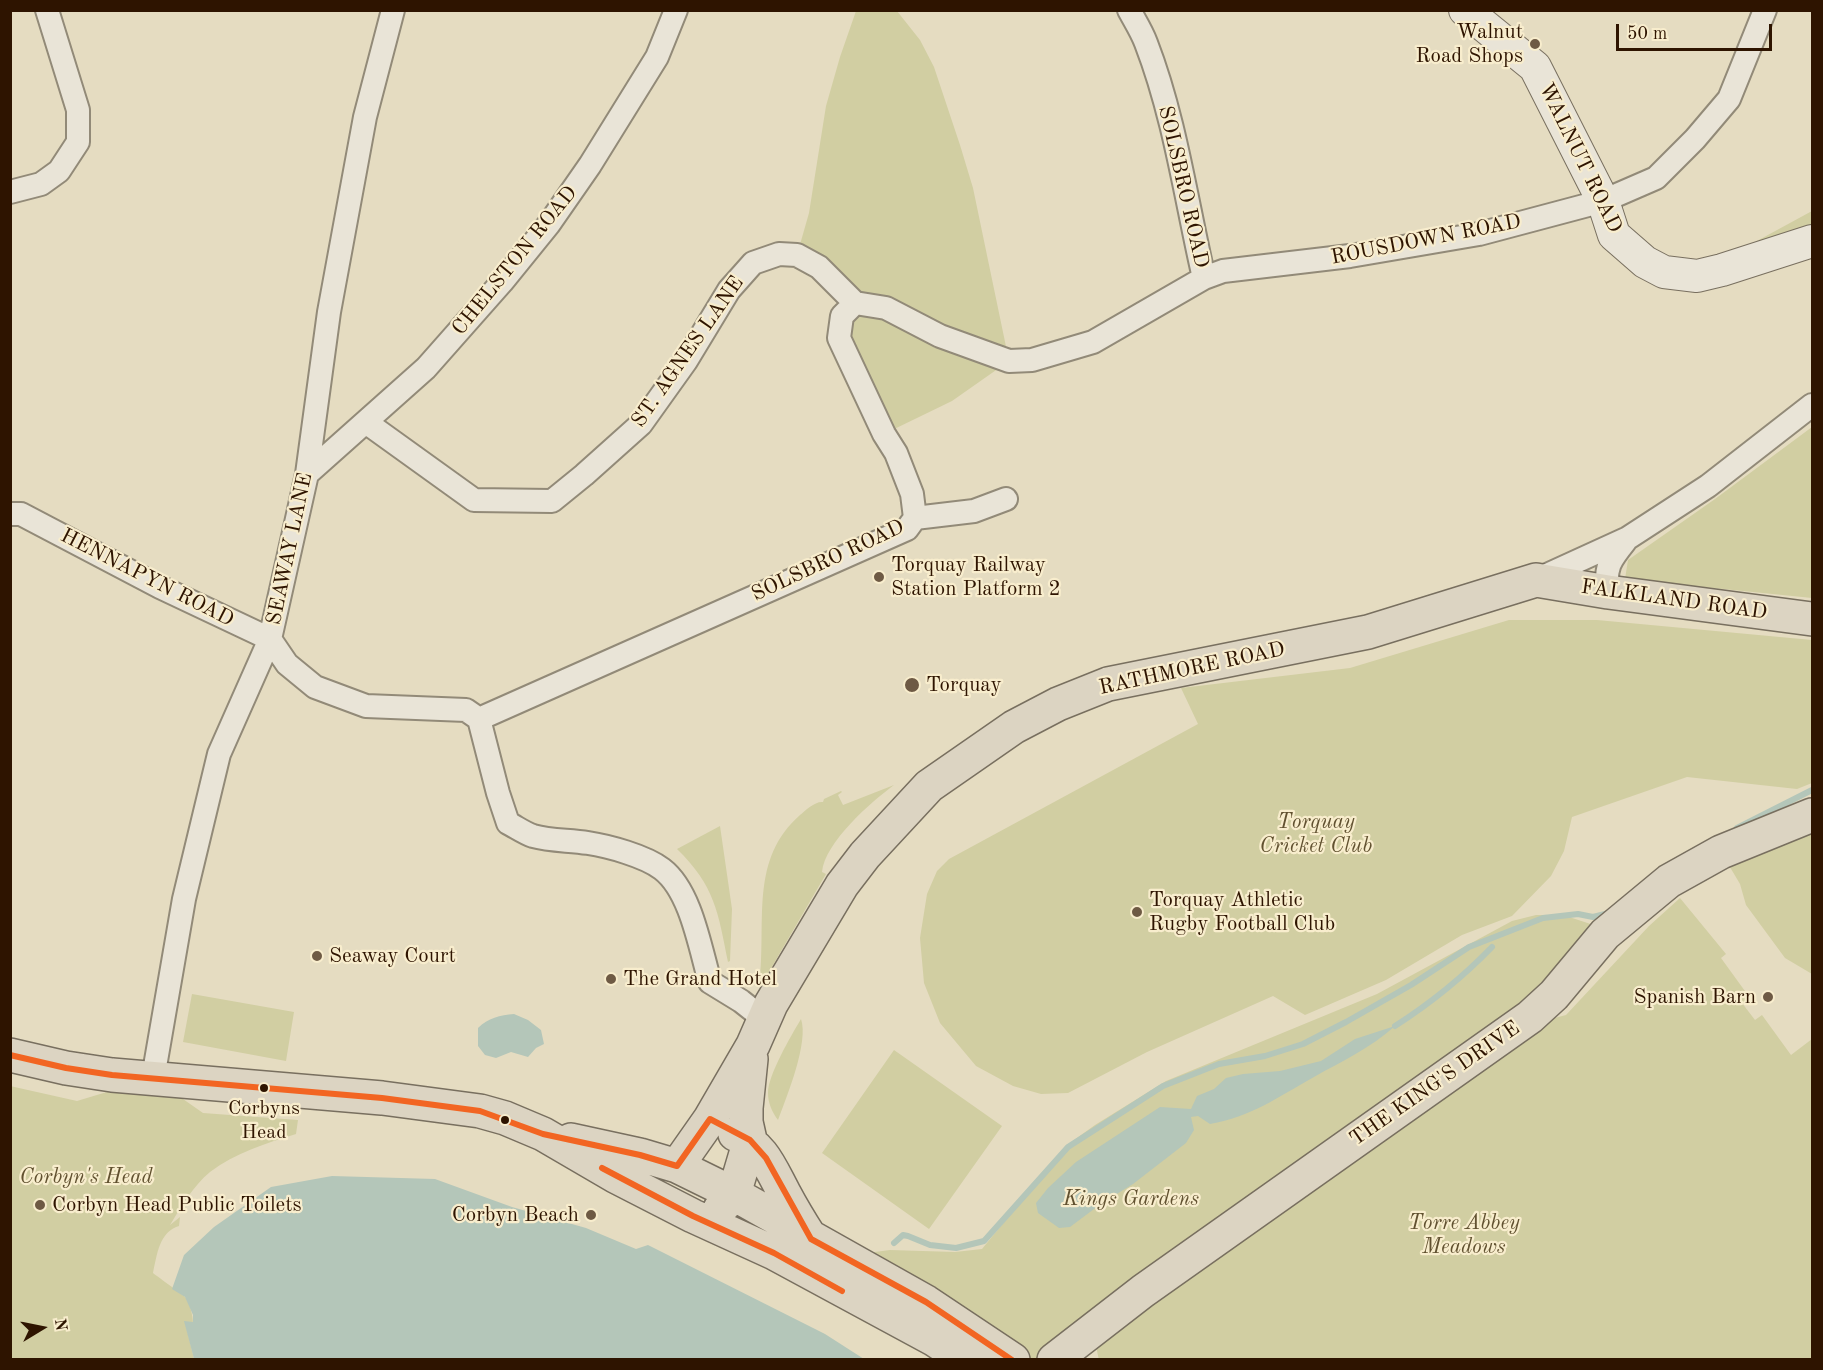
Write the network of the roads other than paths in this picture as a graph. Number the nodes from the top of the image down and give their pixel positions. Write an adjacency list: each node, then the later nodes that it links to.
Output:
1 (47, 10): 7 (street)
2 (393, 10): 14 (street, SEAWAY LANE)
3 (676, 10): 13 (street, CHELSTON ROAD)
4 (1129, 10): 10 (street, SOLSBRO ROAD)
5 (1465, 10): 8 (street, WALNUT ROAD)
6 (1766, 10): 8 (street, ROUSDOWN ROAD)
7 (10, 192)
8 (1603, 201): 9 (street, WALNUT ROAD); 10 (street, ROUSDOWN ROAD)
9 (1812, 241)
10 (1204, 278): 11 (street, SOLSBRO ROAD)
11 (855, 303): 13 (street, ST. AGNES LANE); 17 (street, SOLSBRO ROAD)
12 (1812, 405): 18 (street, RATHMORE ROAD)
13 (367, 423): 14 (street, CHELSTON ROAD)
14 (307, 474): 22 (street, SEAWAY LANE)
15 (1006, 499): 17 (street)
16 (10, 514): 22 (street, HENNAPYN ROAD)
17 (915, 518): 23 (street, SOLSBRO ROAD)
18 (1628, 538): 19 (street, RATHMORE ROAD); 20 (street, RATHMORE ROAD)
19 (1536, 580): 20 (main road, FALKLAND ROAD); 25 (main road, RATHMORE ROAD)
20 (1608, 592): 21 (main road, FALKLAND ROAD)
21 (1812, 619)
22 (270, 639): 23 (street, HENNAPYN ROAD); 27 (street, SEAWAY LANE)
23 (479, 719): 25 (street)
24 (1812, 815): 37 (main road, THE KING'S DRIVE)
25 (763, 1023): 28 (main road, RATHMORE ROAD); 30 (main road)
26 (10, 1055): 27 (main road)
27 (153, 1078): 29 (main road)
28 (710, 1119): 30 (main road); 31 (main road, RATHMORE ROAD)
29 (543, 1134): 31 (main road); 33 (main road)
30 (750, 1140): 32 (main road); 34 (main road)
31 (677, 1166): 32 (main road); 33 (main road)
32 (734, 1194): 33 (main road); 34 (main road)
33 (707, 1222): 35 (main road)
34 (811, 1239): 36 (main road)
35 (965, 1359)
36 (1013, 1359)
37 (1054, 1359)

